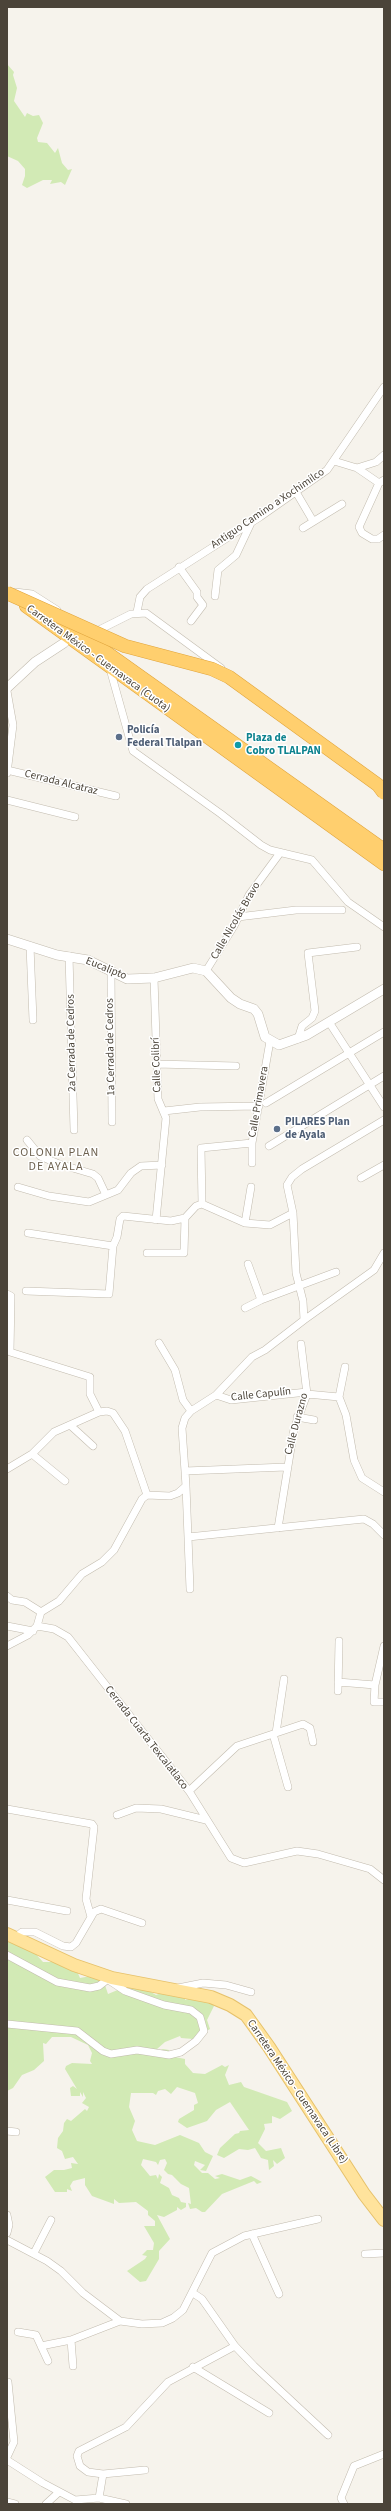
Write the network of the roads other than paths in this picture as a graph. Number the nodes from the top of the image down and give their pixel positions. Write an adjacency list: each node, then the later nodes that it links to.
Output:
1 (384, 387): 3 (street, Antiguo Camino a Xochimilco)
2 (384, 455): 4 (street)
3 (334, 461): 4 (street); 6 (street, Antiguo Camino a Xochimilco)
4 (357, 468): 5 (street)
5 (382, 482): 11 (street)
6 (296, 492): 8 (street); 9 (street, Antiguo Camino a Xochimilco)
7 (342, 504): 8 (street)
8 (312, 521): 10 (street)
9 (251, 522): 12 (street, Antiguo Camino a Xochimilco); 14 (street)
10 (303, 528)
11 (384, 535)
12 (179, 567): 15 (street, Antiguo Camino a Xochimilco); 16 (street)
13 (9, 590): 15 (street); 18 (highway, Carretera México - Cuernavaca (Cuota)); 22 (highway); 23 (highway, bridge); 27 (highway, Carretera México - Cuernavaca (Cuota))
14 (215, 596)
15 (137, 612): 23 (street)
16 (191, 621)
17 (64, 643): 19 (street)
18 (110, 669): 28 (street); 29 (highway, Carretera México - Cuernavaca (Cuota))
19 (7, 690): 20 (street)
20 (9, 712): 21 (street)
21 (7, 771): 24 (street, Cerrada Alcatraz)
22 (384, 782)
23 (384, 792)
24 (116, 796)
25 (7, 800): 26 (street)
26 (75, 817)
27 (384, 850)
28 (280, 853): 31 (street, Calle Nicolás Bravo); 32 (street)
29 (384, 864)
30 (342, 910): 31 (street)
31 (238, 918): 38 (street, Calle Nicolás Bravo)
32 (384, 927)
33 (7, 939): 34 (street, Eucalipto)
34 (30, 946): 36 (street, Eucalipto); 41 (street)
35 (357, 948): 44 (street)
36 (70, 956): 37 (street, Eucalipto); 57 (street, 2a Cerrada de Cedros)
37 (111, 971): 39 (street, Eucalipto); 56 (street, 1a Cerrada de Cedros)
38 (206, 971): 39 (street, Eucalipto); 45 (street)
39 (154, 978): 47 (street, Calle Colibrí)
40 (384, 989): 42 (street)
41 (33, 1020)
42 (329, 1022): 44 (street); 46 (street)
43 (384, 1032): 46 (street)
44 (298, 1039): 45 (street)
45 (270, 1042): 52 (street, Calle Primavera)
46 (350, 1054): 50 (street); 51 (street)
47 (156, 1064): 48 (street); 54 (street, Calle Colibrí)
48 (236, 1066)
49 (384, 1076): 50 (street)
50 (371, 1085): 53 (street); 60 (street)
51 (266, 1103)
52 (259, 1106): 54 (street); 59 (street, Calle Primavera)
53 (384, 1107)
54 (164, 1111): 62 (street, Calle Colibrí)
55 (384, 1120): 69 (street)
56 (112, 1122)
57 (74, 1130)
58 (26, 1140): 67 (street)
59 (252, 1143): 61 (street, Calle Primavera); 68 (street)
60 (269, 1146)
61 (252, 1163)
62 (162, 1165): 67 (street); 71 (street, Calle Colibrí)
63 (384, 1165): 64 (street)
64 (361, 1178)
65 (251, 1186): 72 (street)
66 (18, 1187): 67 (street)
67 (106, 1195)
68 (202, 1204): 70 (street); 72 (street)
69 (293, 1213): 72 (street); 79 (street)
70 (185, 1218): 71 (street); 75 (street)
71 (156, 1220): 74 (street)
72 (245, 1223)
73 (28, 1233): 74 (street)
74 (113, 1246): 80 (street)
75 (147, 1253)
76 (384, 1253): 85 (street)
77 (248, 1264): 82 (street)
78 (336, 1272): 79 (street)
79 (299, 1285): 82 (street); 85 (street)
80 (26, 1291)
81 (7, 1294): 84 (street)
82 (261, 1300): 83 (street)
83 (245, 1308)
84 (10, 1322): 93 (street)
85 (302, 1322): 90 (street)
86 (159, 1343): 92 (street)
87 (301, 1344): 89 (street, Calle Durazno)
88 (345, 1367): 91 (street)
89 (307, 1393): 90 (street, Calle Capulín); 91 (street, Calle Capulín); 94 (street, Calle Durazno)
90 (216, 1395): 92 (street)
91 (339, 1397): 104 (street)
92 (191, 1411): 101 (street)
93 (99, 1412): 96 (street); 105 (street)
94 (297, 1417): 95 (street); 99 (street, Calle Durazno)
95 (314, 1420)
96 (70, 1425): 97 (street); 98 (street)
97 (92, 1446)
98 (32, 1454): 100 (street); 102 (street)
99 (286, 1467): 101 (street); 106 (street, Calle Durazno)
100 (7, 1469)
101 (185, 1471): 103 (street)
102 (64, 1481)
103 (186, 1486): 105 (street); 108 (street)
104 (384, 1492)
105 (147, 1495): 111 (street)
106 (278, 1528): 107 (street); 108 (street)
107 (384, 1535)
108 (188, 1537): 109 (street)
109 (190, 1589)
110 (7, 1596): 111 (street)
111 (41, 1612): 113 (street)
112 (7, 1626): 113 (street, Cerrada Cuarta Texcalatlaco)
113 (35, 1628): 115 (street); 125 (street, Cerrada Cuarta Texcalatlaco)
114 (340, 1641): 118 (street)
115 (7, 1646)
116 (384, 1646): 119 (street)
117 (284, 1679): 122 (street)
118 (338, 1682): 119 (street); 120 (street)
119 (375, 1685): 121 (street)
120 (338, 1691)
121 (384, 1702)
122 (274, 1734): 123 (street); 124 (street); 125 (street)
123 (313, 1742)
124 (288, 1787)
125 (189, 1791): 128 (street, Cerrada Cuarta Texcalatlaco)
126 (7, 1808): 132 (street)
127 (117, 1815): 128 (street)
128 (206, 1820): 129 (street, Cerrada Cuarta Texcalatlaco)
129 (384, 1880)
130 (7, 1900): 131 (street)
131 (67, 1911)
132 (91, 1917): 133 (street); 134 (street)
133 (142, 1923)
134 (11, 1936): 136 (main road, Carretera México - Cuernavaca (Libre))
135 (7, 1955): 137 (street)
136 (97, 1972): 137 (street); 138 (main road, Carretera México - Cuernavaca (Libre))
137 (108, 1979): 140 (street)
138 (170, 1990): 139 (street); 146 (main road, Carretera México - Cuernavaca (Libre))
139 (251, 1992)
140 (7, 2024)
141 (7, 2131): 142 (street)
142 (16, 2132)
143 (7, 2215): 147 (street)
144 (318, 2219): 148 (street)
145 (51, 2220): 150 (street)
146 (384, 2220)
147 (7, 2233)
148 (252, 2234): 153 (street); 154 (street)
149 (7, 2240): 150 (street)
150 (34, 2253): 155 (street)
151 (365, 2254): 152 (street)
152 (384, 2254)
153 (192, 2293): 155 (street); 159 (street)
154 (279, 2294)
155 (120, 2321): 157 (street)
156 (18, 2332): 158 (street)
157 (71, 2340): 158 (street); 161 (street)
158 (41, 2346): 160 (street)
159 (235, 2346): 162 (street); 165 (street)
160 (48, 2361)
161 (73, 2366)
162 (193, 2367): 164 (street); 169 (street)
163 (8, 2382): 167 (street)
164 (269, 2413)
165 (328, 2435)
166 (384, 2454): 176 (street)
167 (7, 2458): 170 (street)
168 (145, 2470): 169 (street)
169 (103, 2474): 171 (street)
170 (59, 2492): 171 (street); 174 (street)
171 (99, 2498): 175 (street)
172 (7, 2502): 173 (street)
173 (15, 2504)
174 (46, 2504)
175 (126, 2504)
176 (344, 2504)

